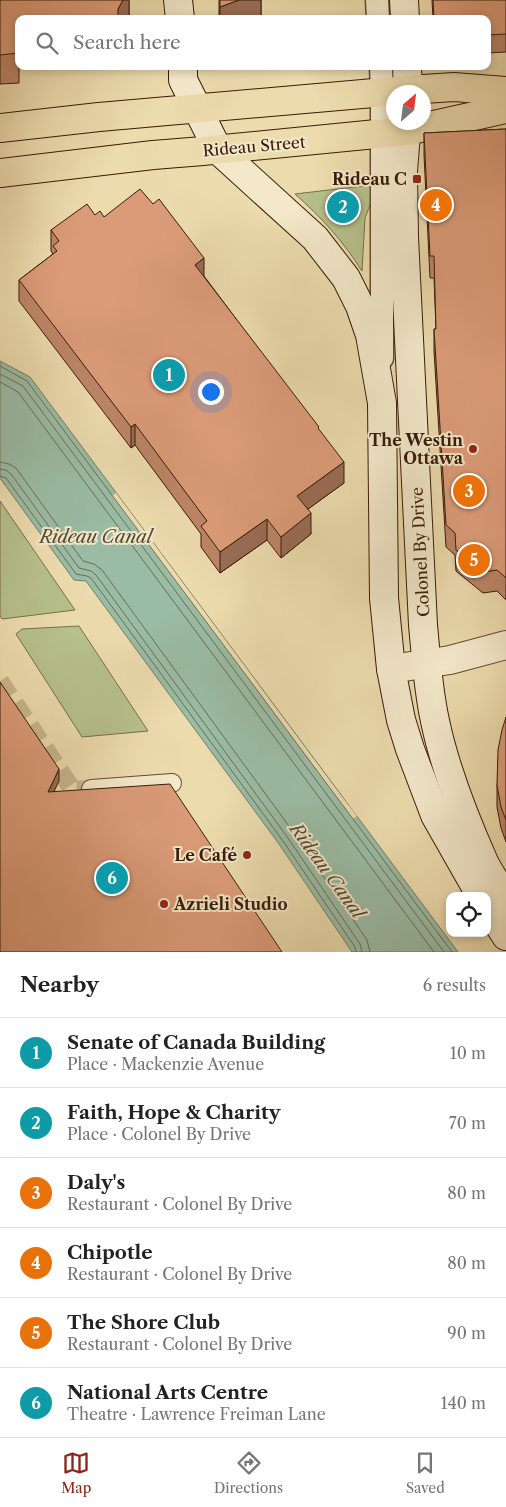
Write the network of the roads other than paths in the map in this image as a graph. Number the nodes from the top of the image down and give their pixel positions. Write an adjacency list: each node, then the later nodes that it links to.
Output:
1 (178, 0): 4 (main road)
2 (377, 0): 5 (street)
3 (404, 0): 6 (main road)
4 (180, 15)
5 (378, 15)
6 (405, 15)
7 (182, 70): 10 (main road)
8 (397, 81): 9 (main road); 10 (main road)
9 (506, 91)
10 (198, 109): 13 (main road); 17 (main road)
11 (506, 109): 12 (main road, Rideau Street)
12 (431, 123)
13 (0, 128)
14 (390, 130): 17 (main road, Rideau Street)
15 (399, 130): 19 (street)
16 (399, 130): 21 (main road, Colonel By Drive)
17 (218, 150): 18 (main road, Rideau Street); 19 (main road)
18 (0, 173)
19 (382, 403): 22 (main road)
20 (506, 645): 21 (main road)
21 (426, 664): 22 (main road); 26 (main road, Colonel By Drive)
22 (391, 669): 25 (main road)
23 (172, 783): 24 (street)
24 (91, 789)
25 (479, 892)
26 (506, 898)
27 (491, 912): 28 (main road)
28 (506, 936)

